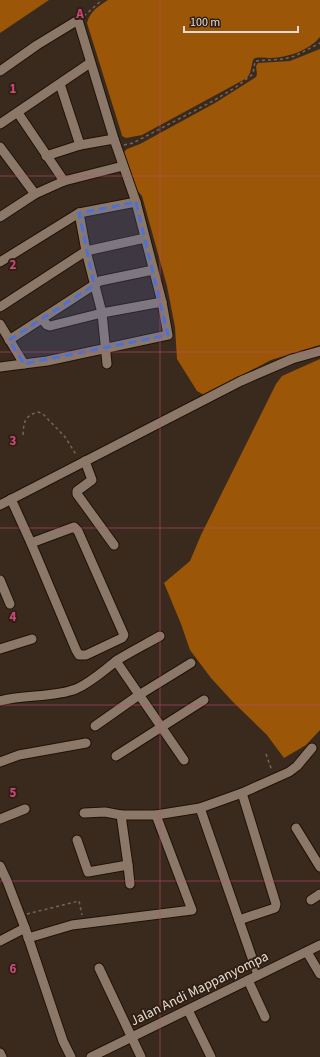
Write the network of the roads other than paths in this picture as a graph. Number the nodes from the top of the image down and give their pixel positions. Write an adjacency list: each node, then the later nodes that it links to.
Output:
1 (90, 63): 2 (street); 3 (street); 6 (street)
2 (0, 71)
3 (60, 84): 4 (street); 7 (street)
4 (18, 113): 5 (street); 9 (street)
5 (0, 124)
6 (118, 141): 7 (street); 10 (street)
7 (80, 145): 9 (street)
8 (0, 147): 12 (street)
9 (46, 156): 11 (street)
10 (123, 166): 11 (street); 13 (street)
11 (64, 181): 12 (street)
12 (35, 194): 15 (street)
13 (136, 202): 14 (street); 16 (street)
14 (79, 214): 17 (street); 18 (street)
15 (1, 215)
16 (145, 238): 17 (street); 19 (street)
17 (86, 251): 20 (street); 22 (street)
18 (0, 262)
19 (153, 270): 20 (street); 21 (street)
20 (94, 285): 23 (street); 24 (street)
21 (162, 302): 23 (street); 27 (street)
22 (0, 307)
23 (102, 313): 24 (street); 27 (street)
24 (42, 318): 26 (street)
25 (0, 324): 26 (street)
26 (9, 340): 29 (street)
27 (105, 349): 29 (street); 30 (street)
28 (320, 351): 32 (street)
29 (24, 364): 31 (street)
30 (106, 364)
31 (0, 367)
32 (83, 462): 33 (street); 36 (street)
33 (11, 499): 34 (street); 35 (street)
34 (0, 505)
35 (31, 543): 35 (street)
36 (114, 544)
37 (0, 580): 38 (street)
38 (10, 604)
39 (160, 636): 42 (street)
40 (32, 639): 41 (street)
41 (0, 649)
42 (116, 661): 44 (street); 46 (street)
43 (191, 662): 44 (street)
44 (139, 695): 47 (street); 48 (street)
45 (204, 700): 48 (street)
46 (0, 701)
47 (95, 726)
48 (161, 727): 51 (street); 52 (street)
49 (86, 743): 53 (street)
50 (312, 748): 54 (street)
51 (116, 756)
52 (184, 760)
53 (0, 762)
54 (242, 793): 55 (street); 70 (street)
55 (200, 808): 59 (street); 70 (street)
56 (25, 809): 60 (street)
57 (84, 813): 58 (street)
58 (121, 815): 59 (street); 63 (street)
59 (156, 815): 72 (street)
60 (0, 819)
61 (296, 828): 65 (street)
62 (77, 840): 63 (street)
63 (128, 865): 67 (street)
64 (0, 866): 66 (street)
65 (320, 867)
66 (2, 876): 71 (street)
67 (130, 884)
68 (320, 894): 69 (street)
69 (311, 900)
70 (239, 920): 78 (street)
71 (25, 928): 72 (street); 73 (street)
72 (28, 938): 85 (street)
73 (0, 941)
74 (320, 945): 75 (street, Jalan Andi Mappanyompa)
75 (307, 952): 77 (street); 78 (street, Jalan Andi Mappanyompa)
76 (99, 968): 82 (street)
77 (320, 974)
78 (258, 975): 79 (street, Jalan Andi Mappanyompa)
79 (248, 980): 80 (street, Jalan Andi Mappanyompa); 81 (street)
80 (188, 1010): 82 (street, Jalan Andi Mappanyompa); 88 (street)
81 (265, 1017)
82 (132, 1037): 86 (street, Jalan Andi Mappanyompa); 87 (street)
83 (0, 1053): 84 (street)
84 (2, 1057)
85 (71, 1057)
86 (91, 1057)
87 (141, 1057)
88 (211, 1057)

